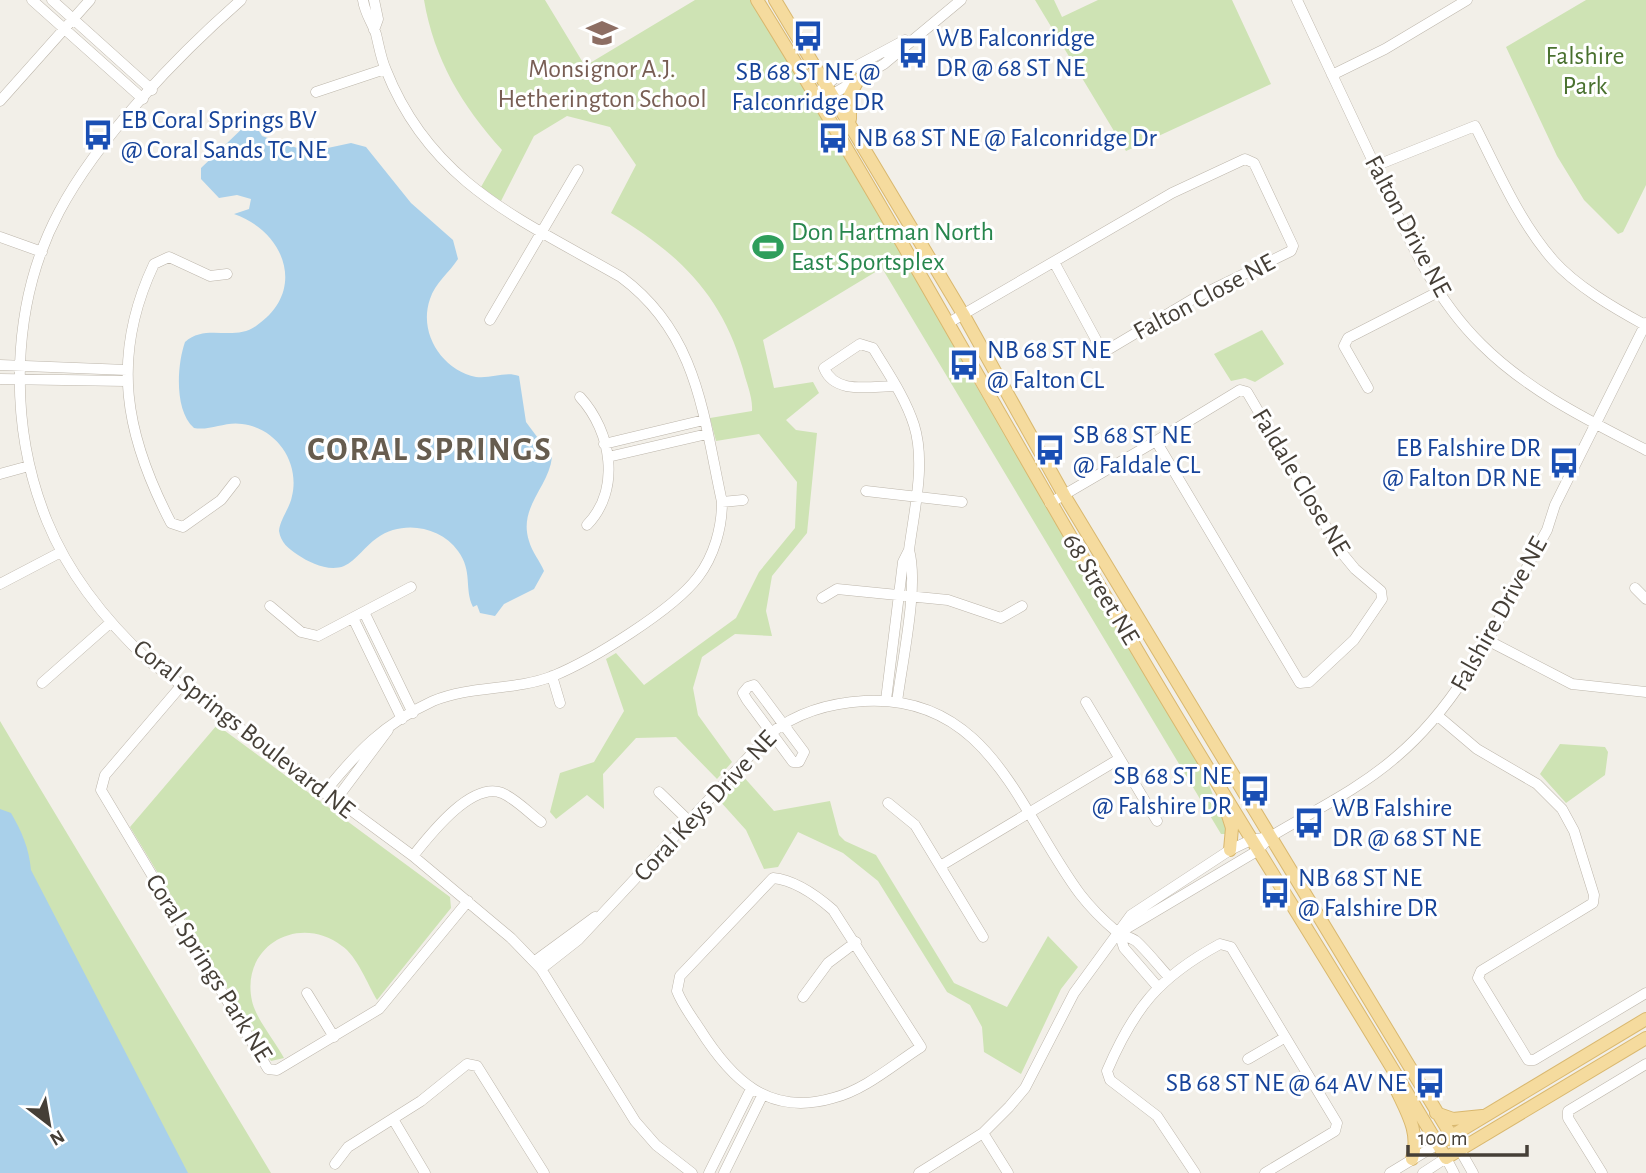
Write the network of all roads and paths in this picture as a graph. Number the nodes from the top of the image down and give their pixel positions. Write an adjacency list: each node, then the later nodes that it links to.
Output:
1 (32, 0): 13 (street)
2 (52, 0): 12 (street)
3 (90, 0): 12 (street)
4 (241, 0): 20 (street, Coral Springs Boulevard NE)
5 (363, 0): 14 (street)
6 (374, 0): 14 (street)
7 (757, 0): 23 (main road, 68 Street NE)
8 (775, 0): 19 (main road, 68 Street NE)
9 (961, 0): 15 (street)
10 (1297, 0): 17 (street, Falton Drive NE)
11 (1467, 0): 17 (street)
12 (73, 19): 13 (street); 20 (street)
13 (65, 29): 24 (street); 25 (street)
14 (374, 30): 16 (street)
15 (918, 34): 18 (street); 19 (street)
16 (385, 69): 21 (street); 29 (street)
17 (1332, 75): 27 (street, Falton Drive NE)
18 (858, 80): 22 (street); 26 (main road)
19 (826, 82): 22 (main road, 68 Street NE); 23 (street)
20 (152, 90): 25 (street, Coral Springs Boulevard NE)
21 (316, 92)
22 (833, 94): 23 (street); 26 (main road, 68 Street NE)
23 (816, 96): 37 (main road, 68 Street NE)
24 (0, 99)
25 (144, 99): 31 (street, Coral Springs Boulevard NE)
26 (850, 122): 35 (main road, 68 Street NE)
27 (1376, 166): 34 (street, Falton Drive NE); 38 (street)
28 (578, 170): 29 (street)
29 (542, 234): 36 (street); 48 (street)
30 (0, 237): 31 (street)
31 (42, 252): 40 (street, Coral Springs Boulevard NE)
32 (1055, 262): 32 (street, Falton Close NE); 35 (street, Falton Close NE)
33 (227, 274): 41 (street)
34 (1438, 292): 46 (street); 49 (street, Falton Drive NE)
35 (963, 314): 37 (street, Falton Close NE); 59 (main road, 68 Street NE)
36 (490, 320)
37 (950, 322): 64 (main road, 68 Street NE)
38 (1645, 324): 49 (street, Falshire Drive NE)
39 (0, 365): 40 (street)
40 (19, 365): 41 (street); 43 (street, Coral Springs Boulevard NE)
41 (127, 370): 44 (street)
42 (0, 379): 43 (street)
43 (19, 379): 44 (street); 55 (street, Coral Springs Boulevard NE)
44 (126, 382): 57 (street)
45 (896, 386): 45 (street); 60 (street)
46 (1368, 388)
47 (580, 397): 52 (street)
48 (704, 420): 50 (street); 52 (street)
49 (1596, 424): 53 (street, Falton Drive NE); 78 (street, Falshire Drive NE)
50 (707, 433): 54 (street); 62 (street)
51 (1156, 441): 51 (street, Faldale Close NE); 59 (street, Faldale Close NE)
52 (604, 444): 54 (street)
53 (1646, 450)
54 (608, 457): 65 (street)
55 (29, 466): 56 (street); 66 (street, Coral Springs Boulevard NE)
56 (0, 474)
57 (235, 482)
58 (866, 491): 60 (street)
59 (1064, 495): 64 (street, Faldale Close NE); 103 (main road, 68 Street NE)
60 (915, 498): 63 (street); 70 (street)
61 (743, 500): 62 (street)
62 (722, 502): 79 (street)
63 (962, 502)
64 (1050, 503): 94 (main road, 68 Street NE)
65 (587, 525)
66 (61, 552): 67 (street); 77 (street, Coral Springs Boulevard NE)
67 (0, 584)
68 (411, 587): 75 (street)
69 (1635, 588): 72 (street)
70 (904, 597): 71 (street); 74 (street); 83 (street); 84 (street)
71 (822, 598)
72 (1646, 599)
73 (270, 606): 76 (street)
74 (1022, 606)
75 (364, 612): 76 (street); 87 (street)
76 (353, 618): 89 (street)
77 (110, 622): 80 (street); 81 (street, Coral Springs Boulevard NE)
78 (1487, 640): 82 (street); 88 (street, Falshire Drive NE)
79 (552, 676): 86 (street); 87 (street)
80 (42, 683)
81 (181, 686): 96 (street, Coral Springs Boulevard NE); 119 (street, Coral Springs Park NE)
82 (1646, 692)
83 (886, 700): 84 (street, Coral Keys Drive NE); 90 (street, Coral Keys Drive NE)
84 (897, 702): 99 (street, Coral Keys Drive NE)
85 (1086, 702): 93 (street)
86 (560, 703)
87 (413, 712): 89 (street)
88 (1438, 716): 103 (street, Falshire Drive NE); 116 (street)
89 (402, 719): 91 (street)
90 (784, 723): 92 (street, Coral Keys Drive NE); 92 (street); 92 (street)
91 (391, 726): 96 (street); 97 (street)
92 (771, 733): 100 (street, Coral Keys Drive NE)
93 (1119, 759): 99 (street); 101 (street)
94 (1218, 789): 104 (main road, 68 Street NE); 105 (main road)
95 (659, 792): 100 (street)
96 (324, 793): 97 (street, Coral Springs Boulevard NE)
97 (335, 801): 106 (street, Coral Springs Boulevard NE)
98 (888, 803): 107 (street)
99 (1029, 812): 107 (street); 109 (street, Coral Keys Drive NE)
100 (688, 820): 112 (street, Coral Keys Drive NE)
101 (1157, 821)
102 (541, 822): 106 (street)
103 (1269, 837): 104 (street); 127 (main road, 68 Street NE)
104 (1254, 845): 105 (street); 109 (street); 122 (main road, 68 Street NE)
105 (1230, 850): 109 (street)
106 (413, 856): 108 (street, Coral Springs Boulevard NE)
107 (942, 865): 110 (street)
108 (468, 901): 112 (street, Coral Springs Boulevard NE); 119 (street, Coral Springs Park NE)
109 (1119, 933): 113 (street); 114 (street); 130 (street)
110 (983, 937)
111 (856, 942): 117 (street); 125 (street); 126 (street)
112 (538, 965): 139 (street, Coral Springs Boulevard NE)
113 (1168, 976): 114 (street); 120 (street)
114 (1157, 986): 144 (street)
115 (307, 993): 119 (street)
116 (1646, 993)
117 (803, 997)
118 (1646, 1019): 128 (main road)
119 (334, 1037)
120 (1284, 1038): 123 (street); 145 (street)
121 (1646, 1038): 133 (main road)
122 (1383, 1055): 132 (main road, 68 Street NE); 135 (main road)
123 (1248, 1059)
124 (1646, 1064): 150 (street)
125 (751, 1090): 126 (street); 140 (street)
126 (762, 1096): 141 (street)
127 (1436, 1113): 128 (main road); 131 (main road, 68 Street NE)
128 (1486, 1116): 131 (main road)
129 (393, 1119): 136 (street); 137 (street); 138 (street)
130 (983, 1132): 142 (street); 143 (street)
131 (1451, 1136): 132 (main road); 133 (main road, 68 Street NE)
132 (1438, 1144): 134 (main road, 68 Street NE); 135 (street)
133 (1460, 1150): 134 (main road); 149 (street, 68 Street NE)
134 (1446, 1158): 147 (street); 148 (street, 68 Street NE)
135 (1412, 1160): 146 (street)
136 (335, 1164)
137 (425, 1173)
138 (544, 1173)
139 (692, 1173)
140 (709, 1173)
141 (724, 1173)
142 (919, 1173)
143 (1008, 1173)
144 (1195, 1173)
145 (1265, 1173)
146 (1390, 1173)
147 (1423, 1173)
148 (1454, 1173)
149 (1473, 1173)
150 (1602, 1173)

